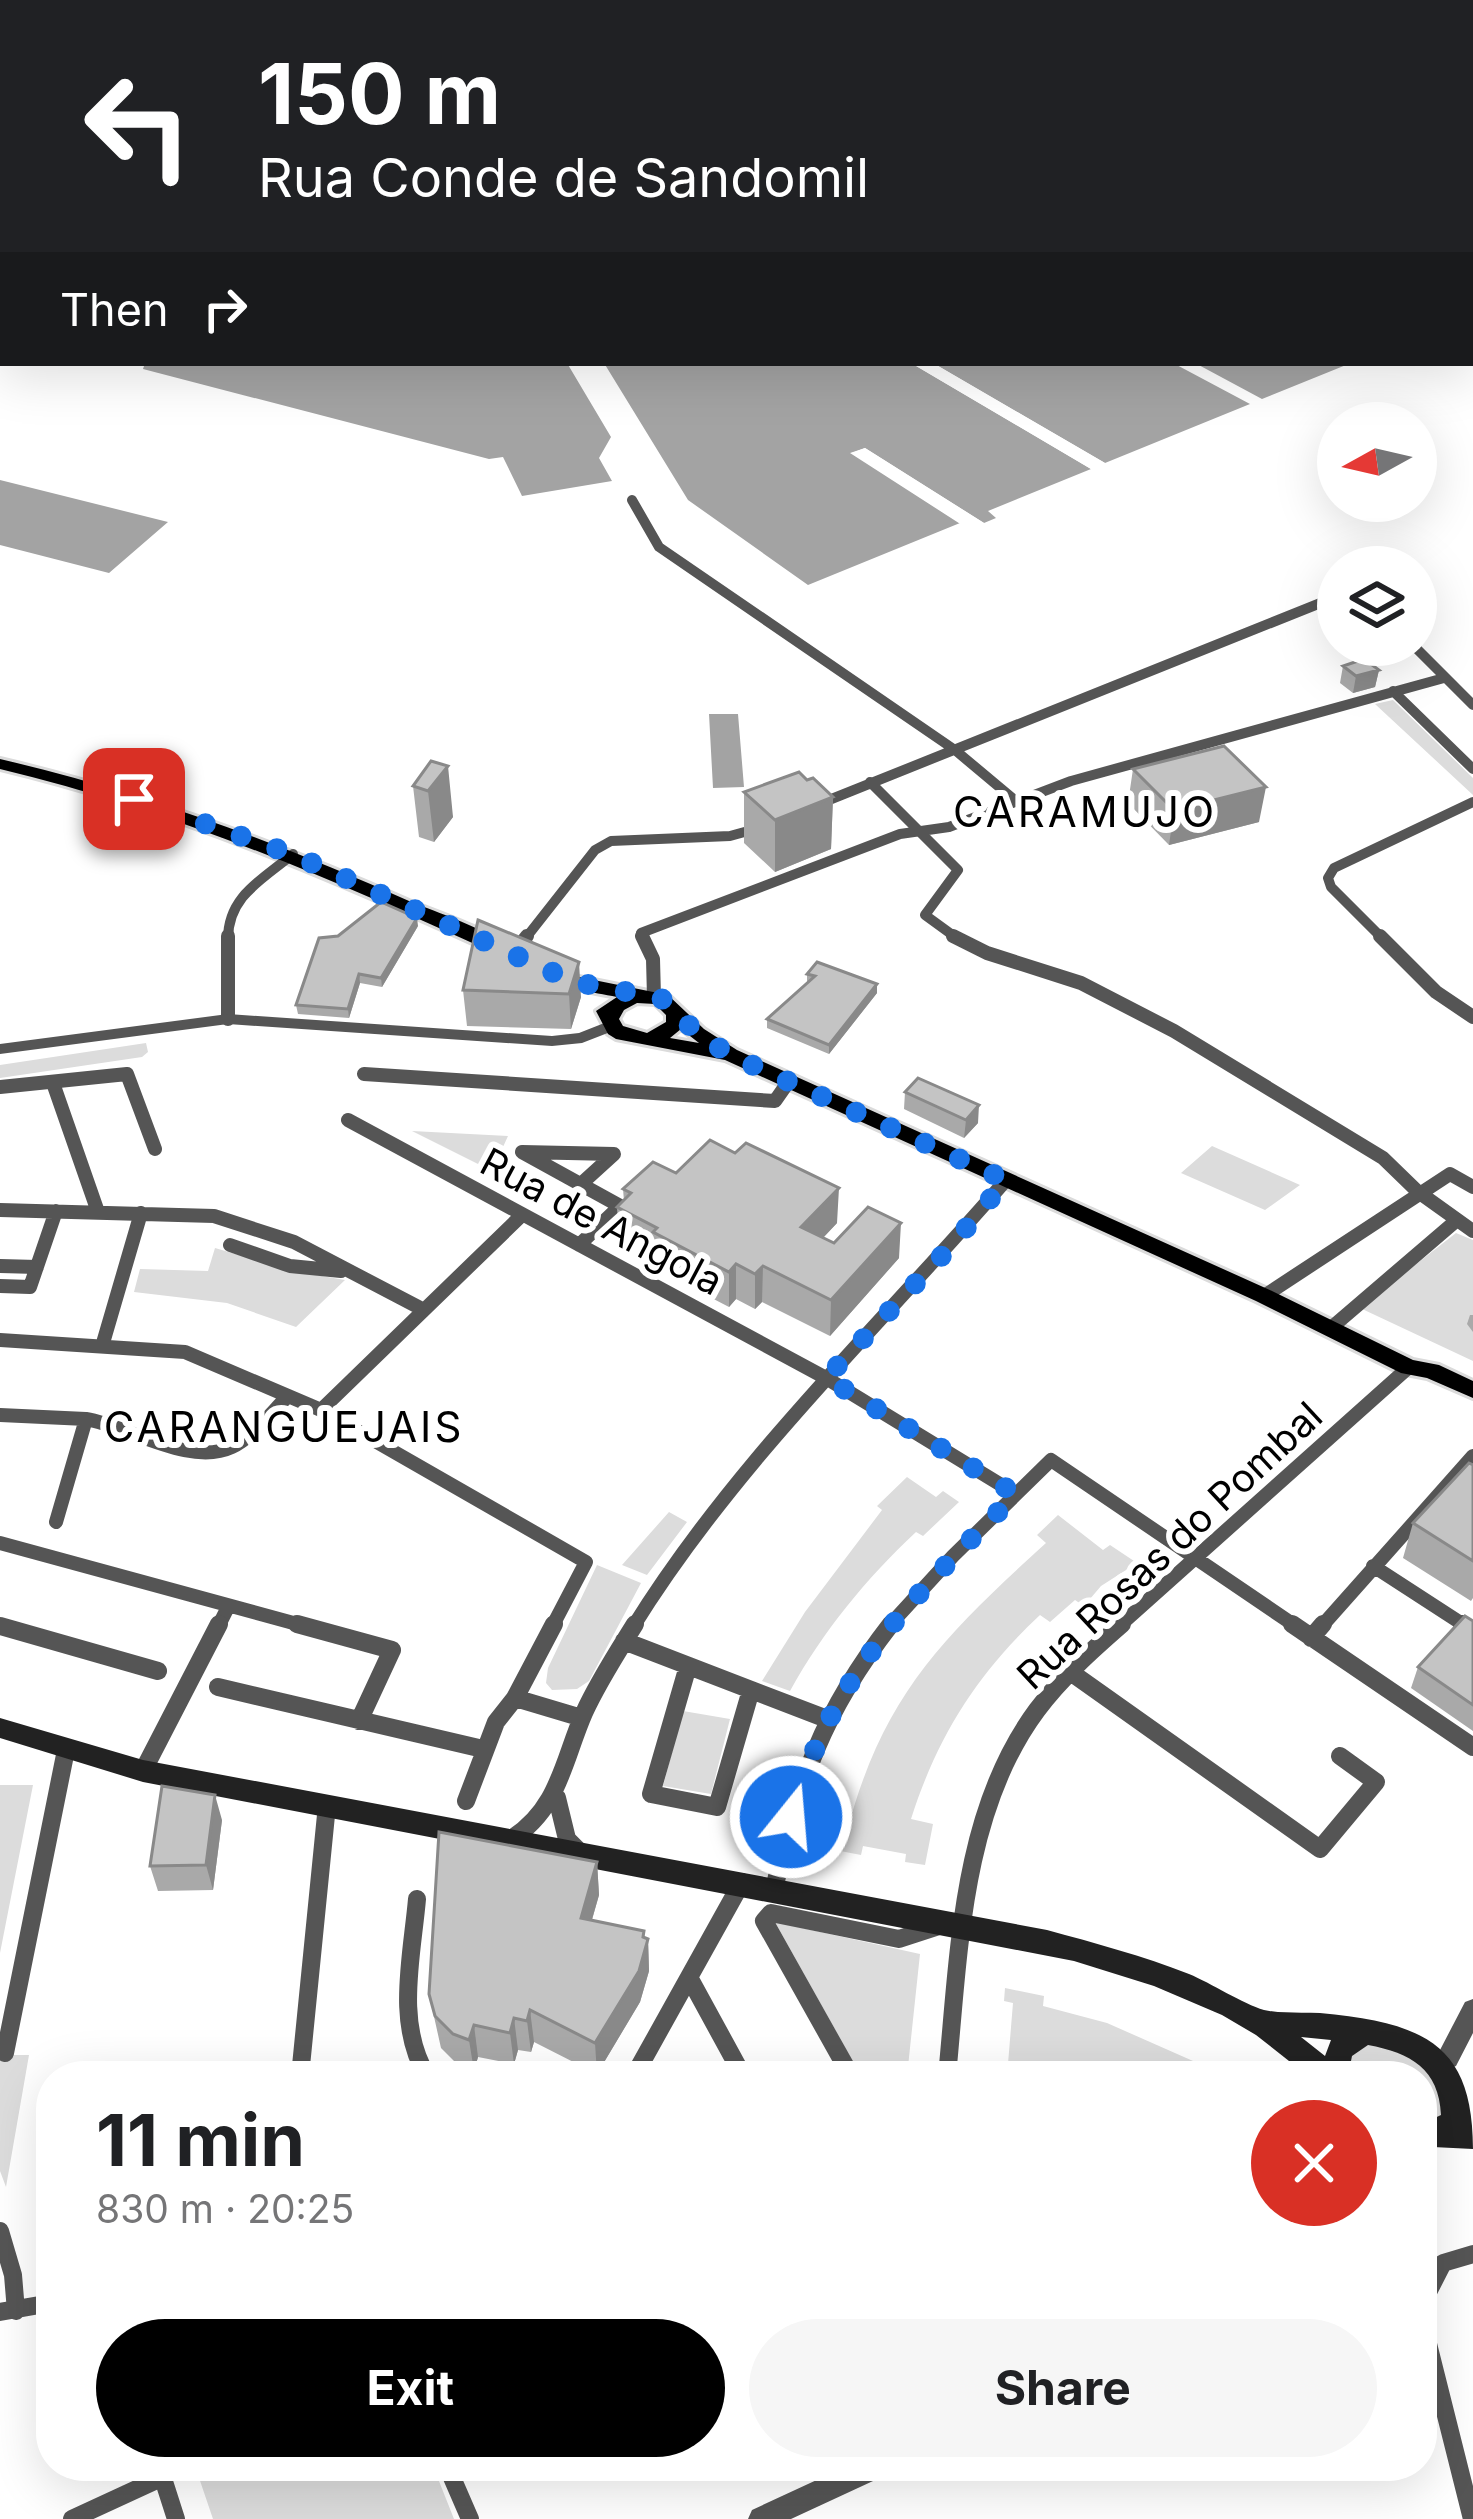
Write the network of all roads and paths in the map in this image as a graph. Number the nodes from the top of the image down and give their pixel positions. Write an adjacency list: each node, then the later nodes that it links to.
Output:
1 (632, 500): 7 (street)
2 (1317, 604): 7 (street)
3 (1433, 666): 4 (street)
4 (1444, 678): 5 (street); 6 (street)
5 (1394, 692): 9 (street); 11 (street)
6 (1473, 706)
7 (955, 750): 10 (street); 11 (street)
8 (0, 764): 16 (main road)
9 (1473, 769)
10 (870, 782): 13 (street); 15 (street)
11 (1017, 802): 15 (street)
12 (1473, 802): 21 (street)
13 (810, 808)
14 (769, 824): 17 (street)
15 (918, 831): 19 (street); 36 (street)
16 (292, 854): 17 (main road); 22 (street)
17 (512, 954): 18 (main road)
18 (574, 982): 19 (main road); 23 (main road)
19 (650, 996): 20 (main road); 23 (main road)
20 (676, 1012): 24 (main road); 26 (main road)
21 (1473, 1017)
22 (228, 1018): 23 (street); 25 (street)
23 (611, 1022): 24 (main road)
24 (639, 1040): 26 (main road)
25 (0, 1048)
26 (730, 1055): 28 (main road)
27 (364, 1074): 28 (street)
28 (789, 1081): 33 (main road)
29 (52, 1083): 30 (street); 32 (street); 39 (street)
30 (0, 1088)
31 (348, 1120): 41 (street, Rua de Angola)
32 (155, 1149)
33 (1006, 1180): 50 (main road); 56 (street)
34 (581, 1184): 34 (street); 45 (street)
35 (1473, 1186): 36 (street)
36 (1417, 1191): 42 (street); 50 (street)
37 (0, 1210): 38 (street)
38 (56, 1211): 39 (street); 47 (street)
39 (98, 1212): 40 (street)
40 (141, 1213): 48 (street); 54 (street)
41 (522, 1215): 45 (street, Rua de Angola); 51 (street)
42 (1457, 1220): 43 (street); 52 (street)
43 (1473, 1231)
44 (230, 1245): 48 (street)
45 (579, 1245): 56 (street, Rua de Angola)
46 (0, 1266): 47 (street)
47 (37, 1267): 49 (street)
48 (351, 1272): 51 (street)
49 (0, 1286)
50 (1264, 1297): 52 (main road)
51 (424, 1310): 59 (street)
52 (1331, 1328): 55 (main road)
53 (0, 1340): 54 (street)
54 (103, 1343): 58 (street)
55 (1424, 1368): 57 (main road); 66 (street, Rua Rosas do Pombal)
56 (826, 1378): 63 (street, Rua de Angola); 72 (street)
57 (1473, 1390)
58 (288, 1396): 59 (street); 61 (street)
59 (321, 1410): 78 (street)
60 (0, 1415): 61 (street)
61 (86, 1419): 64 (street)
62 (1473, 1456): 67 (street)
63 (1016, 1494): 66 (street); 80 (street)
64 (56, 1522)
65 (0, 1543): 68 (street)
66 (1193, 1560): 71 (street); 75 (street, Rua Rosas do Pombal)
67 (1373, 1566): 70 (street); 71 (street)
68 (228, 1607): 81 (street); 87 (street)
69 (0, 1626): 74 (street)
70 (1472, 1628)
71 (1311, 1638): 83 (street)
72 (624, 1641): 73 (street); 79 (street)
73 (688, 1666): 77 (street); 77 (street)
74 (158, 1671)
75 (1069, 1671): 86 (street); 96 (street, Rua Rosas do Pombal)
76 (218, 1687): 81 (street)
77 (751, 1690): 80 (street)
78 (515, 1698): 79 (street); 84 (street)
79 (582, 1718): 88 (street)
80 (827, 1719): 94 (street)
81 (359, 1721): 84 (street)
82 (0, 1728): 85 (main road)
83 (1473, 1748)
84 (482, 1749): 89 (street)
85 (66, 1750): 87 (main road); 101 (street)
86 (1340, 1756)
87 (143, 1771): 90 (main road)
88 (556, 1798): 91 (street); 92 (street)
89 (466, 1801)
90 (327, 1805): 91 (main road); 102 (street)
91 (506, 1842): 92 (main road)
92 (584, 1856): 93 (main road)
93 (742, 1882): 94 (main road); 97 (street)
94 (774, 1888): 96 (main road)
95 (417, 1899): 103 (street)
96 (955, 1924): 99 (main road); 106 (street); 107 (street, Rua Rosas do Pombal)
97 (689, 1979): 104 (street); 105 (street)
98 (1473, 2010): 110 (street)
99 (1259, 2022): 100 (main road); 108 (main road)
100 (1372, 2030): 109 (main road); 110 (main road)
101 (5, 2054)
102 (301, 2061)
103 (417, 2061)
104 (643, 2061)
105 (735, 2061)
106 (843, 2061)
107 (948, 2061)
108 (1312, 2061)
109 (1337, 2061)
110 (1459, 2069): 111 (main road)
111 (1437, 2131)
112 (1473, 2136): 113 (main road)
113 (1437, 2137)
114 (0, 2231): 117 (street)
115 (1473, 2254): 116 (street)
116 (1437, 2275)
117 (8, 2311)
118 (1437, 2380): 127 (street)
119 (144, 2481): 123 (street)
120 (164, 2481): 124 (street)
121 (454, 2481): 125 (street)
122 (842, 2481): 126 (street)
123 (72, 2519)
124 (176, 2519)
125 (470, 2519)
126 (761, 2519)
127 (1472, 2519)

